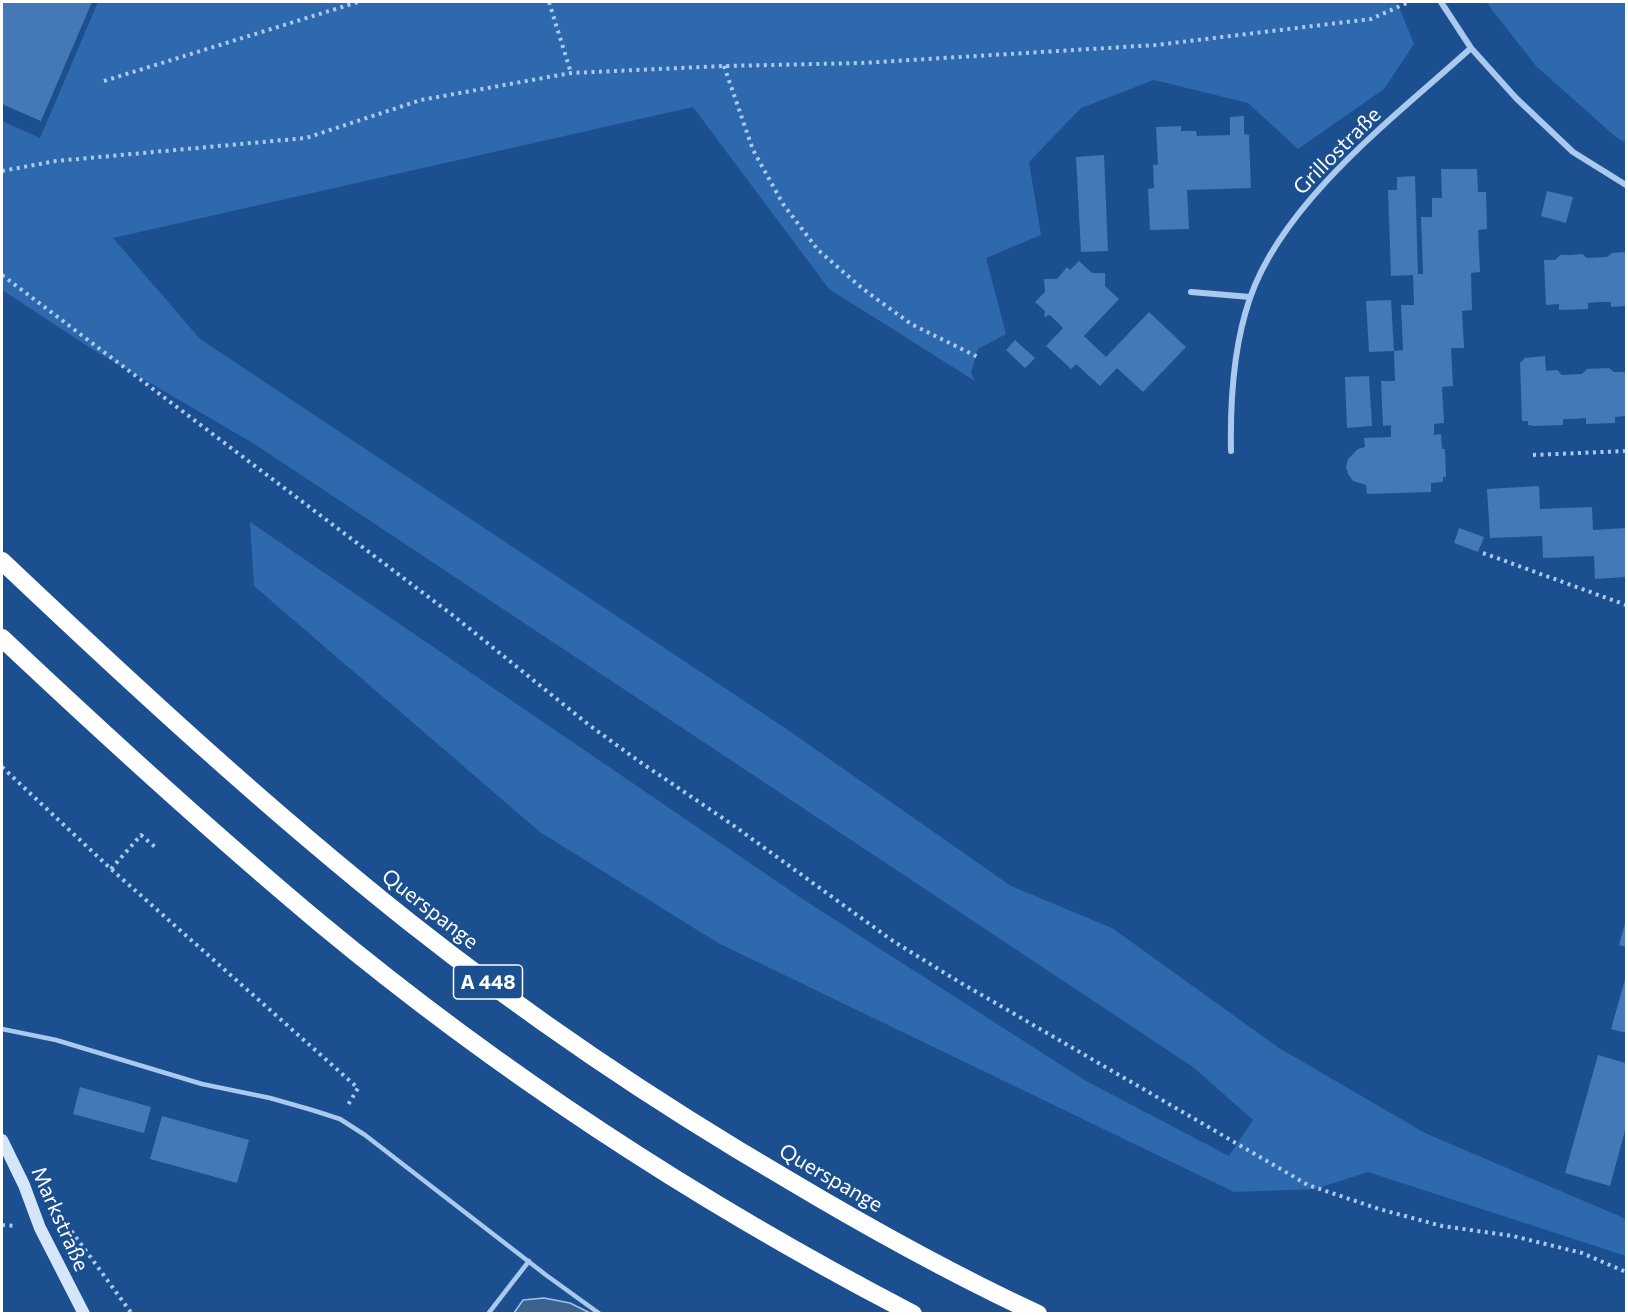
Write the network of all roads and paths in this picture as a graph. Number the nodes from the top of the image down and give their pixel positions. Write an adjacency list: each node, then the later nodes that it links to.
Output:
1 (358, 2): 8 (path)
2 (549, 2): 7 (path)
3 (1409, 2): 6 (path)
4 (1441, 2): 5 (street)
5 (1471, 48): 10 (street); 13 (street, Grillostraße)
6 (724, 66): 7 (path); 14 (path)
7 (571, 73): 9 (path)
8 (104, 81)
9 (2, 171)
10 (1626, 185)
11 (2, 275): 30 (path)
12 (1191, 292): 13 (street)
13 (1250, 297): 15 (street, Grillostraße)
14 (980, 358)
15 (1231, 451)
16 (1626, 451): 17 (path)
17 (1533, 455)
18 (1484, 553): 20 (path)
19 (2, 561): 36 (highway, Querspange / A 448)
20 (1626, 605)
21 (2, 638): 35 (highway, A 448)
22 (2, 766): 24 (path)
23 (155, 847): 24 (path)
24 (111, 869): 26 (path)
25 (2, 1029): 26 (lane)
26 (340, 1119): 29 (lane)
27 (2, 1140): 28 (main road, Markstraße)
28 (40, 1228): 31 (main road, Markstraße); 32 (path)
29 (529, 1261): 33 (lane); 34 (lane)
30 (1626, 1272)
31 (84, 1314)
32 (132, 1314)
33 (488, 1314)
34 (600, 1314)
35 (913, 1314)
36 (1038, 1314)

